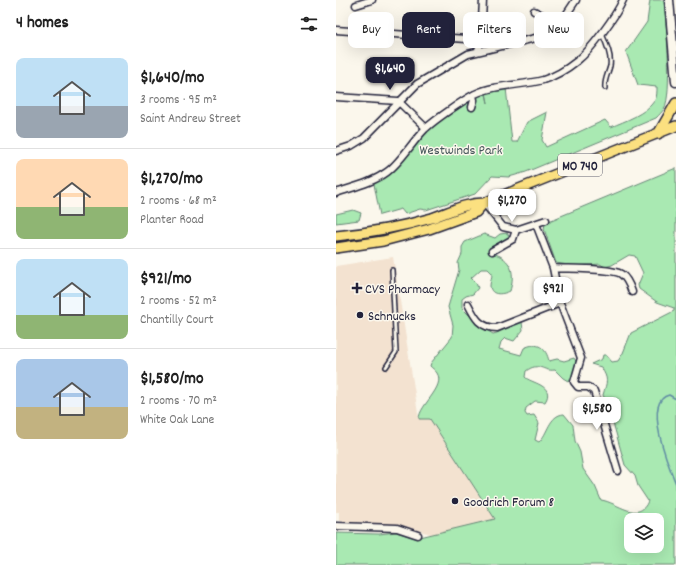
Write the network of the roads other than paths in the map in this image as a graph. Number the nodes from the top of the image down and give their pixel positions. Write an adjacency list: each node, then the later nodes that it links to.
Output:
1 (372, 0): 6 (street)
2 (482, 0): 7 (street)
3 (576, 0): 8 (street)
4 (623, 0): 10 (street)
5 (669, 0): 14 (main road)
6 (356, 5)
7 (482, 12)
8 (567, 12)
9 (336, 30): 11 (street)
10 (601, 32): 15 (lane); 16 (street)
11 (463, 39)
12 (534, 39): 13 (street)
13 (478, 50): 18 (street)
14 (676, 82)
15 (605, 88)
16 (473, 95): 20 (street); 22 (street)
17 (336, 97): 18 (street)
18 (398, 101): 22 (street); 24 (street)
19 (676, 102): 23 (main road)
20 (472, 108)
21 (676, 126): 23 (main road, MO 740)
22 (426, 128): 25 (street)
23 (658, 134): 26 (main road, MO 740)
24 (336, 151)
25 (336, 192)
26 (484, 203): 29 (street); 30 (main road, MO 740); 31 (main road, MO 740)
27 (546, 220): 28 (street)
28 (536, 224): 29 (street); 33 (street)
29 (516, 230): 32 (street)
30 (336, 236)
31 (336, 248)
32 (492, 251)
33 (553, 268): 35 (street); 36 (street)
34 (392, 270): 38 (lane)
35 (632, 292)
36 (560, 303): 37 (street); 39 (street)
37 (468, 304)
38 (386, 367)
39 (618, 471)
40 (336, 526): 41 (street)
41 (418, 535)

